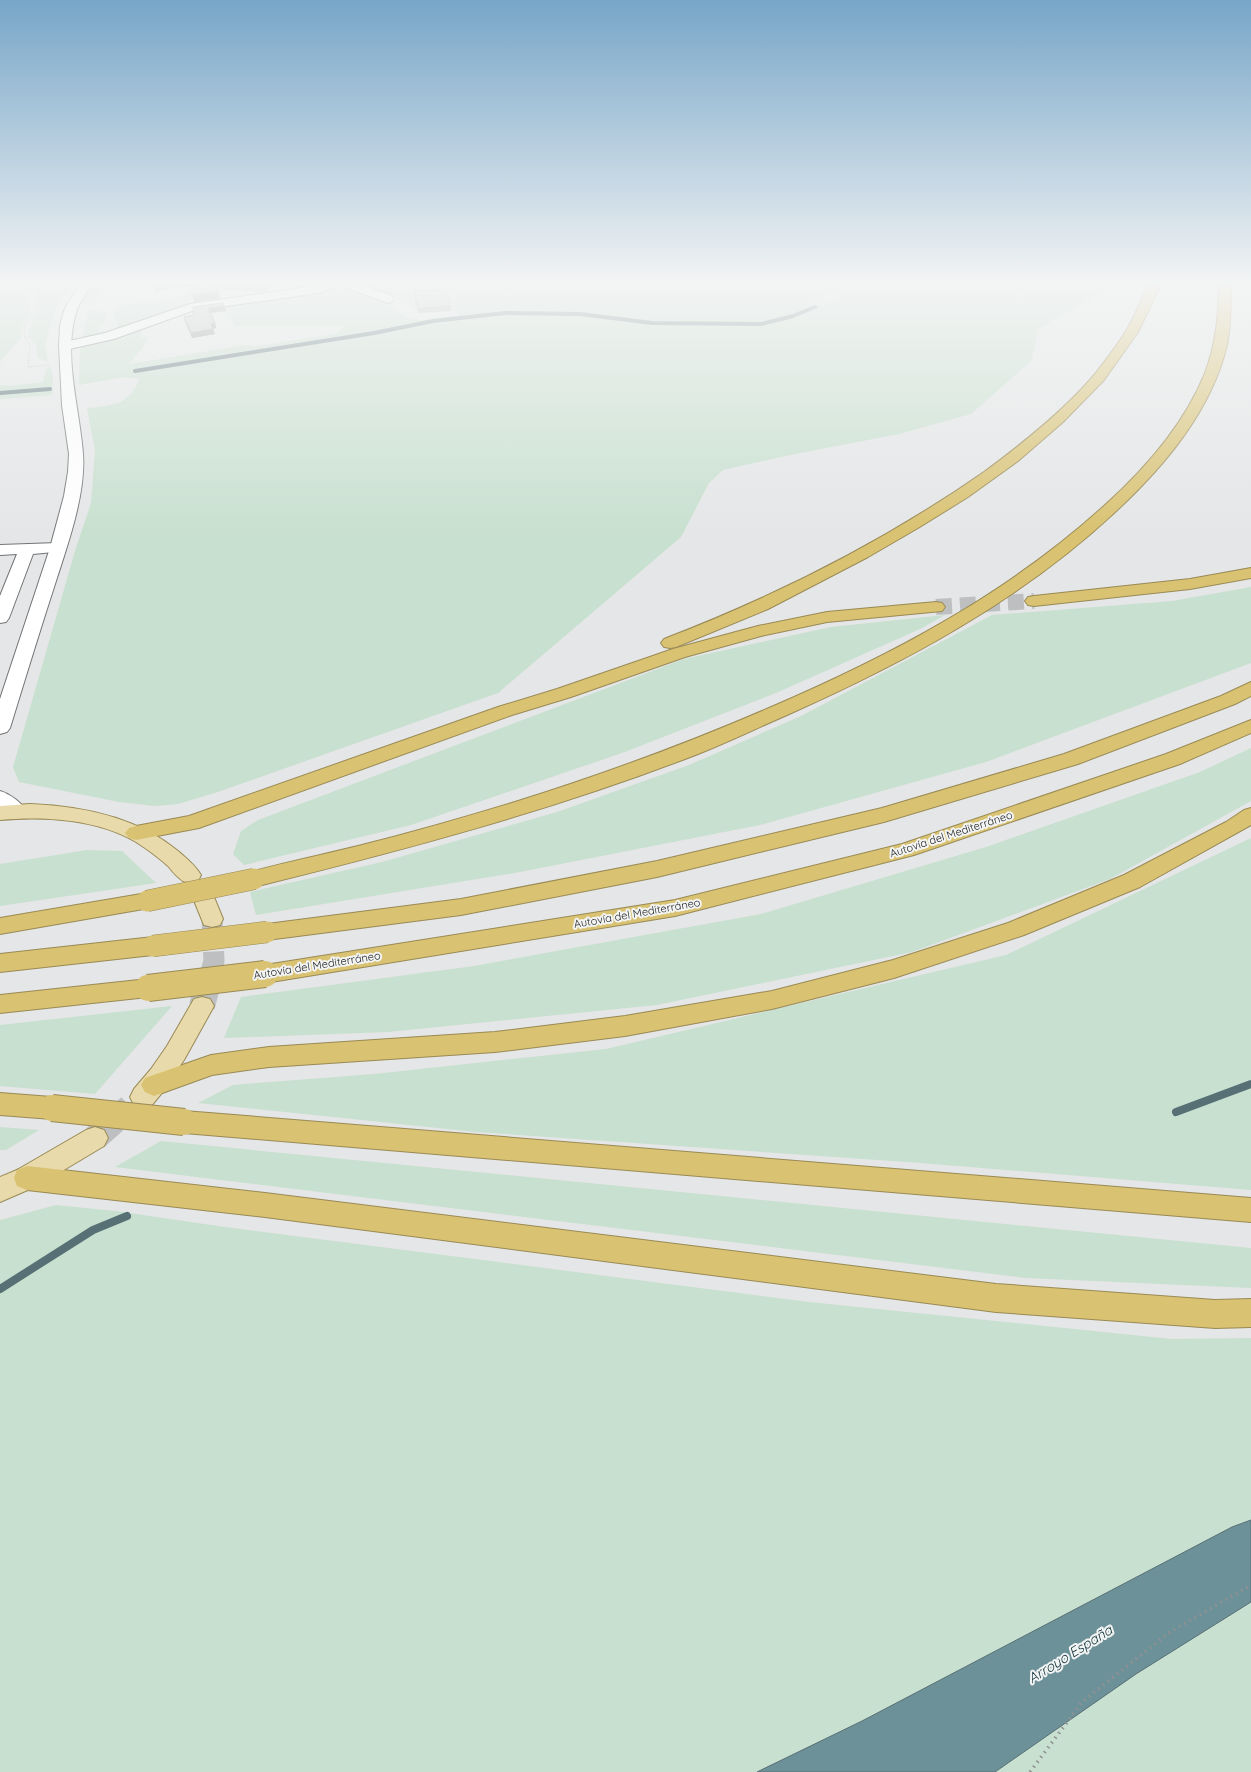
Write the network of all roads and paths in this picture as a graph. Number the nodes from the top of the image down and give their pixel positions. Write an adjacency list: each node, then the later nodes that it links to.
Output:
1 (28, 367): 2 (path)
2 (38, 367)
3 (66, 367): 6 (main road)
4 (1107, 367): 14 (highway)
5 (1214, 367): 22 (highway, bridge)
6 (58, 548): 7 (main road); 16 (main road)
7 (27, 549): 8 (main road); 12 (main road)
8 (0, 550)
9 (1251, 573): 10 (highway)
10 (1034, 601)
11 (936, 607): 14 (highway)
12 (0, 618)
13 (1251, 688): 23 (highway, bridge)
14 (505, 711): 20 (highway)
15 (1251, 726): 24 (highway, Autovía del Mediterráneo, bridge)
16 (0, 728)
17 (0, 798): 18 (main road)
18 (8, 812): 20 (main road)
19 (1251, 815): 26 (highway)
20 (136, 833): 21 (main road)
21 (190, 875)
22 (0, 926)
23 (0, 963)
24 (0, 1004)
25 (202, 1006): 26 (main road)
26 (148, 1091)
27 (0, 1104): 31 (highway, bridge)
28 (95, 1138): 29 (main road)
29 (27, 1178): 30 (main road); 32 (highway)
30 (0, 1190)
31 (1251, 1210)
32 (1251, 1313)
33 (1251, 1585): 34 (path)
34 (1030, 1772)

